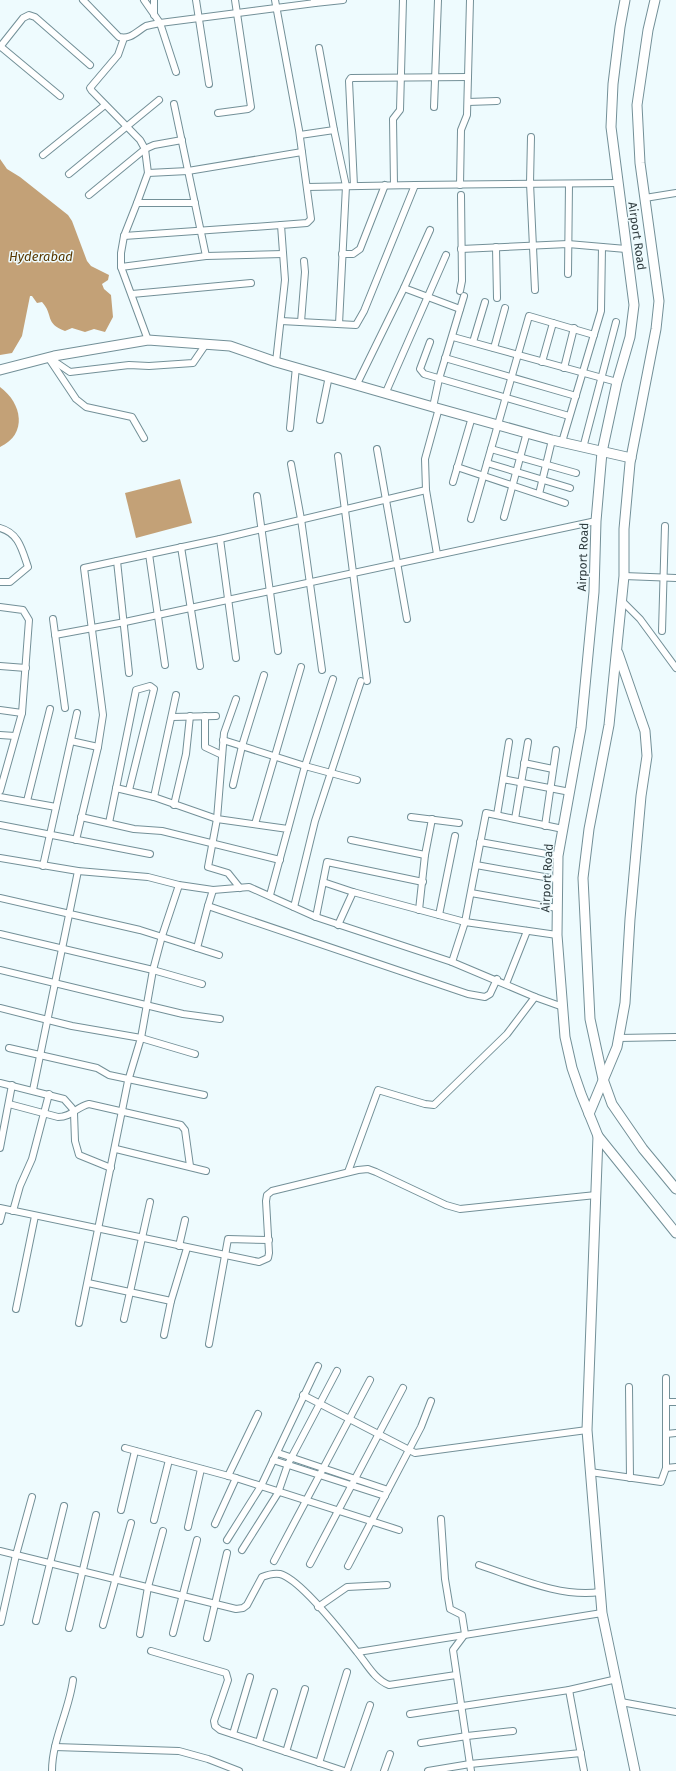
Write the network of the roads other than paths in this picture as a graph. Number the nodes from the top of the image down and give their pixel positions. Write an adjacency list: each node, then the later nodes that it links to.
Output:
1 (83, 0): 19 (street)
2 (144, 0): 16 (street)
3 (154, 0): 16 (street)
4 (196, 0): 17 (street)
5 (235, 0): 15 (street)
6 (275, 0): 14 (street)
7 (343, 0): 13 (street)
8 (403, 0): 25 (street)
9 (438, 0): 24 (street)
10 (470, 0): 26 (street)
11 (625, 0): 47 (main road, Airport Road)
12 (655, 0): 60 (main road, Airport Road)
13 (315, 2): 14 (street)
14 (276, 8): 15 (street); 38 (street)
15 (237, 13): 17 (street); 35 (street)
16 (154, 15): 18 (street)
17 (199, 18): 18 (street); 27 (street)
18 (160, 23): 19 (street); 23 (street)
19 (124, 38): 33 (street)
20 (0, 47): 22 (street); 28 (street)
21 (319, 48): 37 (street)
22 (90, 65)
23 (176, 72)
24 (435, 77): 25 (street); 26 (street); 34 (street)
25 (400, 78): 51 (street); 56 (street)
26 (468, 78): 31 (street)
27 (209, 84)
28 (60, 96)
29 (158, 100): 36 (street)
30 (497, 101): 31 (street)
31 (468, 102): 53 (street)
32 (174, 104): 40 (street)
33 (105, 105): 36 (street); 43 (street)
34 (434, 107)
35 (218, 113)
36 (127, 127): 41 (street); 46 (street)
37 (334, 130): 38 (street); 55 (street)
38 (300, 135): 42 (street)
39 (531, 137): 48 (street)
40 (182, 140): 41 (street); 44 (street)
41 (145, 149): 45 (street); 58 (street)
42 (302, 152): 44 (street); 54 (street)
43 (43, 155)
44 (188, 171): 45 (street); 62 (street)
45 (148, 173): 61 (street)
46 (69, 174)
47 (617, 183): 49 (street); 72 (main road, Airport Road)
48 (531, 184): 49 (street); 53 (street); 68 (street)
49 (569, 184): 67 (street)
50 (385, 185): 51 (street); 56 (street); 74 (street)
51 (394, 185): 52 (street)
52 (415, 185): 53 (street); 93 (street)
53 (460, 185)
54 (307, 186): 55 (street); 63 (street)
55 (346, 186): 56 (street); 74 (street)
56 (354, 186)
57 (676, 193): 60 (street)
58 (90, 195)
59 (461, 195): 71 (street)
60 (645, 198): 135 (main road, Airport Road)
61 (137, 203): 62 (street); 66 (street)
62 (195, 203): 65 (street)
63 (281, 225): 65 (street); 73 (street)
64 (430, 230): 81 (street)
65 (201, 231): 66 (street); 76 (street)
66 (124, 236): 78 (street)
67 (568, 244): 68 (street); 70 (street); 79 (street)
68 (534, 246): 69 (street); 82 (street)
69 (496, 247): 71 (street); 85 (street)
70 (602, 247): 72 (street); 95 (street)
71 (461, 249): 88 (street)
72 (626, 249): 115 (main road, Airport Road)
73 (283, 254): 76 (street); 89 (street)
74 (342, 254): 93 (street)
75 (446, 255): 84 (street)
76 (206, 256): 78 (street)
77 (304, 261): 90 (street)
78 (121, 267): 83 (street)
79 (568, 274)
80 (251, 283): 83 (street)
81 (404, 288): 84 (street); 116 (street)
82 (535, 290)
83 (132, 294): 97 (street)
84 (427, 297): 88 (street); 117 (street)
85 (498, 298)
86 (485, 302): 99 (street)
87 (505, 308): 101 (street)
88 (460, 309): 96 (street)
89 (281, 321): 90 (street); 105 (street)
90 (301, 322): 93 (street)
91 (616, 322): 113 (street)
92 (553, 323): 94 (street); 102 (street); 106 (street)
93 (339, 324)
94 (574, 328): 95 (street); 108 (street)
95 (594, 335): 110 (street)
96 (452, 337): 99 (street); 104 (street)
97 (148, 340): 100 (main road); 103 (main road)
98 (430, 342): 114 (street)
99 (472, 342): 101 (street)
100 (206, 344): 103 (street); 105 (main road)
101 (494, 348): 102 (street)
102 (518, 355): 106 (street); 112 (street)
103 (48, 357): 109 (main road); 127 (street)
104 (445, 358): 112 (street); 114 (street)
105 (276, 362): 107 (main road)
106 (542, 362): 108 (street)
107 (296, 367): 111 (main road); 125 (street)
108 (564, 368): 110 (street)
109 (0, 370)
110 (583, 373): 113 (street); 118 (street)
111 (329, 376): 116 (main road); 123 (street)
112 (512, 377): 118 (street); 119 (street)
113 (602, 378): 115 (street); 129 (street)
114 (439, 379): 119 (street); 120 (street)
115 (617, 382): 132 (main road, Airport Road)
116 (357, 384): 117 (main road)
117 (386, 392): 120 (main road)
118 (576, 396): 121 (street)
119 (506, 398): 121 (street); 124 (street)
120 (436, 408): 122 (main road); 147 (street)
121 (570, 416): 128 (street)
122 (472, 417): 124 (main road); 139 (street)
123 (320, 420)
124 (498, 424): 126 (main road); 130 (street)
125 (290, 428)
126 (527, 432): 128 (main road); 134 (street)
127 (144, 438)
128 (557, 441): 129 (main road); 138 (street)
129 (584, 448): 132 (main road)
130 (491, 449): 134 (street); 136 (street)
131 (377, 450): 150 (street)
132 (602, 452): 135 (main road); 156 (main road, Airport Road)
133 (338, 456): 152 (street)
134 (520, 457): 138 (street); 140 (street)
135 (631, 458): 167 (main road, Airport Road)
136 (487, 463): 140 (street); 142 (street)
137 (291, 464): 154 (street)
138 (546, 464): 141 (street); 143 (street)
139 (457, 467): 142 (street); 144 (street)
140 (516, 472): 143 (street); 145 (street)
141 (576, 472)
142 (483, 476): 145 (street); 155 (street)
143 (542, 480): 146 (street); 148 (street)
144 (453, 482)
145 (512, 486): 148 (street); 153 (street)
146 (570, 488)
147 (426, 490): 150 (street); 163 (street)
148 (539, 494): 151 (street)
149 (257, 496): 159 (street)
150 (386, 499): 152 (street); 165 (street)
151 (565, 503)
152 (344, 508): 154 (street); 166 (street)
153 (504, 517)
154 (301, 519): 159 (street); 171 (street)
155 (471, 519)
156 (596, 520): 163 (street); 231 (main road, Airport Road)
157 (665, 526): 168 (street)
158 (0, 528): 170 (street)
159 (261, 528): 160 (street); 172 (street)
160 (220, 539): 161 (street); 173 (street)
161 (181, 547): 162 (street); 175 (street)
162 (149, 554): 164 (street); 177 (street)
163 (437, 554): 165 (street)
164 (117, 561): 180 (street); 181 (street)
165 (397, 563): 166 (street); 179 (street)
166 (353, 572): 171 (street); 222 (street)
167 (624, 576): 168 (street); 174 (main road, Airport Road)
168 (664, 577): 169 (street); 182 (street)
169 (676, 578)
170 (0, 582)
171 (310, 582): 172 (street); 193 (street)
172 (270, 590): 173 (street); 185 (street)
173 (228, 599): 175 (street); 186 (street)
174 (621, 600): 184 (main road, Airport Road); 192 (street)
175 (191, 607): 177 (street); 189 (street)
176 (0, 608): 191 (street)
177 (158, 615): 180 (street); 187 (street)
178 (53, 619): 183 (street)
179 (407, 619)
180 (125, 622): 181 (street); 194 (street)
181 (90, 628): 183 (street); 215 (street)
182 (662, 631)
183 (55, 635): 199 (street)
184 (616, 650): 305 (main road, Airport Road); 310 (main road, Airport Road)
185 (278, 651)
186 (236, 658)
187 (165, 665)
188 (0, 666): 191 (street)
189 (200, 666)
190 (301, 667): 218 (street)
191 (26, 668): 202 (street)
192 (676, 668)
193 (322, 670)
194 (129, 673)
195 (264, 676): 214 (street)
196 (333, 679): 220 (street)
197 (176, 695): 207 (street)
198 (236, 699): 210 (street)
199 (65, 708)
200 (50, 709): 234 (street)
201 (0, 710): 202 (street)
202 (22, 712): 209 (street)
203 (76, 713): 211 (street)
204 (190, 716): 205 (street); 207 (street); 235 (street)
205 (205, 716): 206 (street); 217 (street)
206 (216, 716)
207 (172, 717): 233 (street)
208 (0, 735): 209 (street)
209 (15, 736): 230 (street)
210 (223, 740): 214 (street); 217 (street)
211 (71, 742): 215 (street); 236 (street)
212 (509, 742): 223 (street)
213 (528, 742): 219 (street)
214 (242, 746): 218 (street); 226 (street)
215 (98, 747): 238 (street)
216 (556, 750): 221 (street)
217 (222, 755): 240 (street)
218 (275, 756): 220 (street); 245 (street)
219 (524, 763): 221 (street); 225 (street)
220 (305, 766): 222 (street); 249 (street)
221 (553, 769): 228 (street)
222 (332, 773): 224 (street); 275 (street)
223 (503, 779): 225 (street); 237 (street)
224 (356, 780)
225 (521, 783): 228 (street); 242 (street)
226 (233, 785)
227 (116, 788): 229 (street); 229 (street); 243 (street)
228 (550, 788): 231 (street); 247 (street)
229 (129, 790): 233 (street)
230 (0, 792)
231 (570, 792): 248 (main road, Airport Road)
232 (0, 796): 234 (street)
233 (154, 797): 235 (street)
234 (27, 801): 236 (street)
235 (174, 805): 240 (street)
236 (56, 807): 250 (street)
237 (497, 815): 242 (street); 254 (street)
238 (81, 817): 243 (street); 252 (street)
239 (411, 817): 241 (street)
240 (217, 819): 245 (street); 255 (street)
241 (432, 819): 244 (street); 257 (street)
242 (515, 819): 247 (street)
243 (109, 823): 255 (street)
244 (459, 823)
245 (255, 824): 249 (street)
246 (0, 825): 250 (street)
247 (545, 826): 248 (street)
248 (563, 829): 258 (main road, Airport Road)
249 (288, 830): 260 (street)
250 (50, 834): 252 (street); 262 (street)
251 (455, 836): 279 (street)
252 (76, 840): 256 (street)
253 (351, 840): 257 (street)
254 (480, 842): 258 (street); 261 (street)
255 (213, 845): 260 (street); 268 (street)
256 (150, 854)
257 (425, 855): 266 (street)
258 (558, 856): 264 (main road, Airport Road)
259 (0, 858): 262 (street)
260 (280, 860): 272 (street)
261 (476, 865): 264 (street); 271 (street)
262 (43, 866): 263 (street)
263 (78, 871): 267 (street); 278 (street)
264 (556, 879): 276 (main road, Airport Road)
265 (323, 882): 266 (street); 270 (street); 280 (street)
266 (423, 882): 277 (street)
267 (179, 885): 269 (street); 286 (street)
268 (240, 888): 269 (street); 272 (street)
269 (213, 890): 274 (street)
270 (353, 892): 277 (street); 282 (street)
271 (471, 893): 276 (street); 281 (street)
272 (270, 895): 275 (street)
273 (0, 898): 278 (street)
274 (208, 906): 288 (street); 293 (street)
275 (294, 907): 280 (street)
276 (557, 908): 285 (main road, Airport Road)
277 (419, 910): 279 (street)
278 (70, 915): 286 (street); 287 (street)
279 (439, 915): 281 (street)
280 (316, 917): 282 (street)
281 (465, 922): 283 (street); 290 (street)
282 (338, 925): 290 (street)
283 (526, 931): 285 (street); 296 (street)
284 (0, 934): 287 (street)
285 (557, 935): 299 (main road, Airport Road)
286 (162, 936): 288 (street); 292 (street)
287 (63, 948): 292 (street); 294 (street)
288 (197, 948): 289 (street)
289 (219, 955)
290 (452, 962): 293 (street)
291 (0, 970): 294 (street)
292 (153, 970): 295 (street); 298 (street)
293 (497, 980): 296 (street)
294 (55, 983): 298 (street); 302 (street)
295 (202, 984)
296 (506, 984): 297 (street)
297 (535, 997): 299 (street); 328 (street)
298 (147, 1005): 301 (street); 304 (street)
299 (563, 1007): 320 (main road, Airport Road)
300 (0, 1008): 302 (street)
301 (220, 1019)
302 (48, 1020): 304 (street); 308 (street)
303 (676, 1037): 305 (street)
304 (142, 1038): 307 (street); 309 (street)
305 (618, 1038): 310 (main road, Airport Road)
306 (9, 1048): 308 (street)
307 (195, 1054)
308 (40, 1056): 309 (street); 313 (street)
309 (129, 1079): 315 (street); 318 (street)
310 (602, 1079): 320 (main road, Airport Road); 329 (main road, Airport Road)
311 (0, 1082): 312 (street)
312 (12, 1085): 313 (street); 316 (street)
313 (33, 1090): 314 (street)
314 (49, 1094): 317 (street); 319 (street)
315 (204, 1094)
316 (9, 1104): 319 (street); 322 (street)
317 (74, 1113): 318 (street); 319 (street); 326 (street)
318 (122, 1113): 324 (street); 325 (street)
319 (44, 1114): 333 (street)
320 (589, 1114): 321 (main road, Airport Road)
321 (598, 1136): 330 (main road); 338 (main road, Airport Road)
322 (1, 1140): 323 (street)
323 (0, 1148)
324 (116, 1148): 325 (street); 326 (street)
325 (190, 1166): 327 (street)
326 (111, 1168): 337 (street)
327 (206, 1171)
328 (348, 1172): 330 (street); 340 (street)
329 (676, 1189)
330 (596, 1195): 365 (main road)
331 (150, 1202): 339 (street)
332 (1, 1209): 333 (street); 336 (street)
333 (13, 1211): 334 (street)
334 (35, 1216): 337 (street); 347 (street)
335 (185, 1220): 341 (street)
336 (0, 1221)
337 (98, 1230): 339 (street); 344 (street)
338 (676, 1233)
339 (143, 1239): 341 (street); 345 (street)
340 (269, 1240): 343 (street); 343 (street)
341 (179, 1246): 342 (street)
342 (187, 1248): 343 (street); 346 (street)
343 (224, 1255): 351 (street)
344 (88, 1283): 345 (street); 349 (street)
345 (129, 1292): 346 (street); 348 (street)
346 (171, 1301): 350 (street)
347 (16, 1309)
348 (124, 1319)
349 (80, 1323)
350 (164, 1335)
351 (208, 1344)
352 (318, 1366): 358 (street)
353 (337, 1371): 362 (street)
354 (666, 1378): 360 (street)
355 (370, 1380): 364 (street)
356 (403, 1388): 368 (street)
357 (630, 1388): 385 (street)
358 (303, 1395): 362 (street); 372 (street)
359 (430, 1401): 371 (street)
360 (666, 1402): 361 (street); 367 (street)
361 (676, 1402)
362 (320, 1403): 364 (street); 373 (street)
363 (258, 1414): 383 (street)
364 (349, 1419): 368 (street); 378 (street)
365 (587, 1430): 371 (street); 381 (main road)
366 (676, 1433): 367 (street)
367 (666, 1434): 379 (street)
368 (379, 1435): 371 (street); 386 (street)
369 (125, 1448): 370 (street)
370 (135, 1451): 374 (street); 393 (street)
371 (408, 1451): 389 (street)
372 (278, 1452): 373 (street); 375 (street)
373 (291, 1458): 376 (street); 378 (street)
374 (169, 1460): 380 (street); 397 (street)
375 (273, 1460): 376 (street); 387 (street)
376 (288, 1464): 382 (street); 388 (street)
377 (676, 1467): 379 (street)
378 (323, 1468): 382 (street); 386 (street)
379 (666, 1468): 385 (street)
380 (201, 1469): 383 (street); 401 (street)
381 (590, 1472): 385 (street); 419 (main road)
382 (320, 1475): 386 (street); 391 (street)
383 (228, 1476): 384 (street)
384 (236, 1478): 387 (street); 400 (street)
385 (630, 1478)
386 (354, 1482): 389 (street); 394 (street)
387 (261, 1486): 388 (street); 405 (street)
388 (278, 1492): 391 (street); 406 (street)
389 (386, 1493): 398 (street)
390 (32, 1497): 409 (street)
391 (307, 1501): 394 (street); 410 (street)
392 (64, 1506): 411 (street)
393 (120, 1510)
394 (338, 1510): 398 (street); 412 (street)
395 (96, 1515): 415 (street)
396 (441, 1518): 430 (street)
397 (154, 1520)
398 (372, 1521): 402 (street); 414 (street)
399 (131, 1523): 416 (street)
400 (215, 1524)
401 (188, 1527)
402 (399, 1530)
403 (163, 1531): 418 (street)
404 (196, 1540): 420 (street)
405 (227, 1540)
406 (242, 1550)
407 (0, 1551): 409 (street)
408 (227, 1553): 421 (street)
409 (16, 1555): 411 (street); 425 (street)
410 (274, 1561)
411 (50, 1563): 415 (street); 424 (street)
412 (310, 1564)
413 (479, 1565): 419 (street)
414 (348, 1566)
415 (82, 1571): 416 (street); 427 (street)
416 (116, 1579): 418 (street); 426 (street)
417 (387, 1584): 422 (street)
418 (148, 1587): 420 (street); 429 (street)
419 (600, 1592): 423 (main road)
420 (183, 1596): 421 (street); 428 (street)
421 (215, 1604): 422 (street); 431 (street)
422 (318, 1607): 433 (street)
423 (602, 1613): 430 (street); 437 (main road)
424 (36, 1621)
425 (1, 1622)
426 (103, 1625)
427 (69, 1628)
428 (173, 1633)
429 (140, 1634)
430 (465, 1634): 433 (street); 435 (street)
431 (207, 1638)
432 (151, 1651): 448 (street)
433 (358, 1652): 435 (street)
434 (347, 1672): 456 (street)
435 (456, 1675): 444 (street)
436 (250, 1677): 448 (street)
437 (616, 1679): 440 (street); 442 (main road)
438 (73, 1680): 452 (street)
439 (305, 1689): 453 (street)
440 (569, 1690): 444 (street); 454 (street)
441 (274, 1692): 450 (street)
442 (621, 1702): 445 (street); 465 (main road)
443 (370, 1705): 461 (street)
444 (463, 1705): 446 (street); 449 (street)
445 (676, 1712)
446 (410, 1714)
447 (512, 1731): 449 (street)
448 (233, 1734): 450 (street)
449 (466, 1736): 451 (street); 457 (street)
450 (259, 1742): 453 (street)
451 (421, 1743)
452 (55, 1747): 458 (street); 459 (street)
453 (286, 1752): 456 (street)
454 (581, 1753): 457 (street); 464 (street)
455 (390, 1754): 462 (street)
456 (318, 1762): 460 (street)
457 (471, 1768): 463 (street)
458 (52, 1771)
459 (239, 1771)
460 (344, 1771)
461 (347, 1771)
462 (384, 1771)
463 (428, 1771)
464 (584, 1771)
465 (635, 1771)

